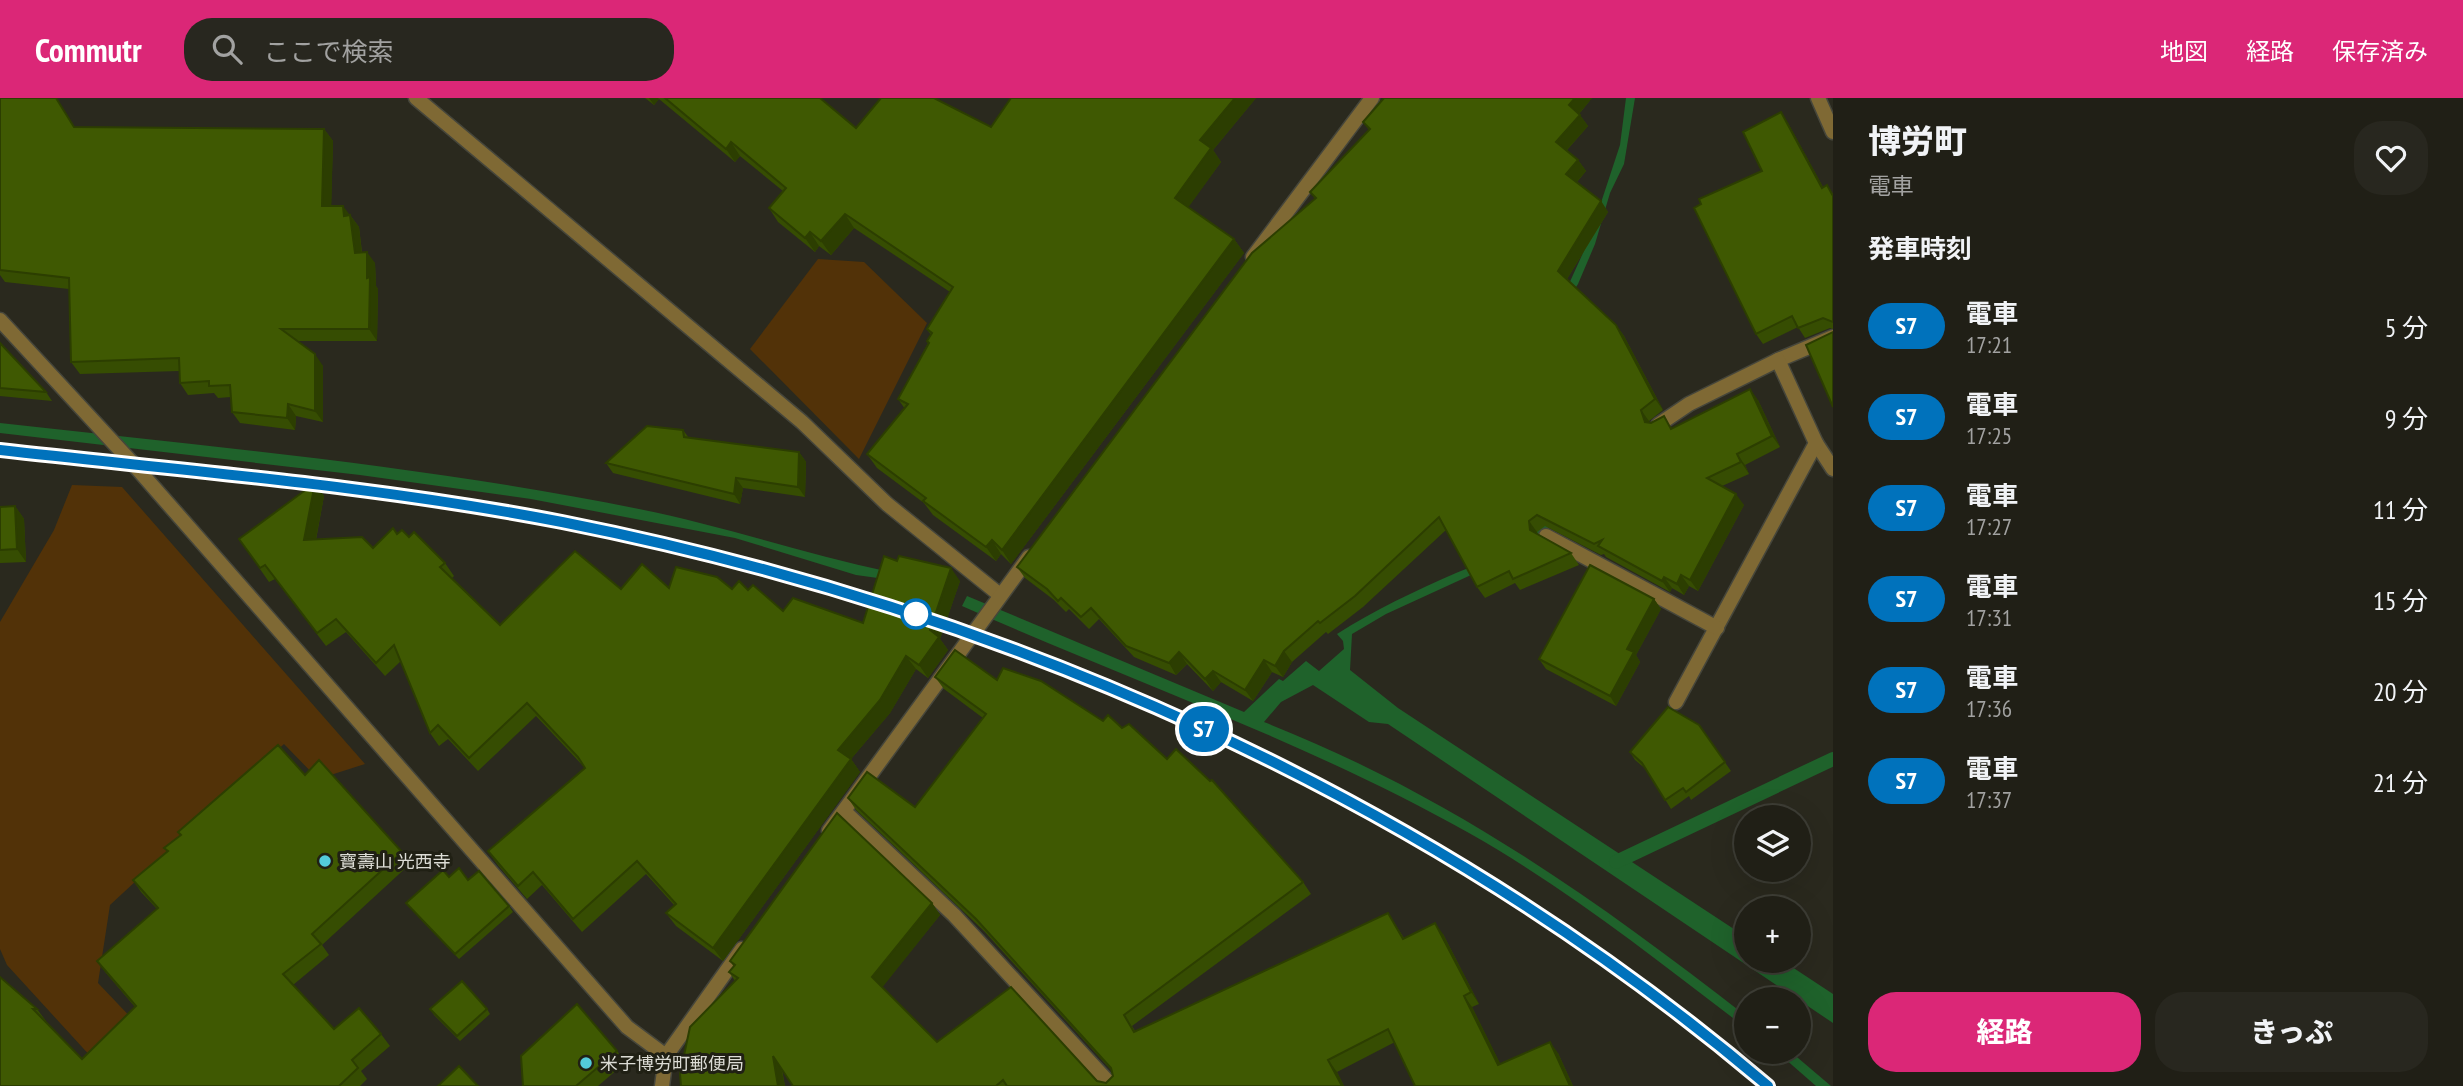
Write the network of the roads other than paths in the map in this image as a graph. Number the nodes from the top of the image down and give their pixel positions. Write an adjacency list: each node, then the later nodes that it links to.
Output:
1 (416, 98): 14 (street)
2 (1372, 98): 5 (street)
3 (1818, 98): 4 (street)
4 (1833, 132)
5 (1240, 275)
6 (0, 320): 20 (street)
7 (1833, 337): 8 (street)
8 (1778, 360): 9 (street); 10 (street)
9 (1658, 425)
10 (1816, 443): 11 (street); 15 (street)
11 (1833, 469)
12 (1546, 536): 15 (street)
13 (1042, 540): 14 (street)
14 (997, 600): 17 (street)
15 (1717, 628): 16 (street)
16 (1675, 702)
17 (844, 811): 18 (street); 22 (street)
18 (820, 843)
19 (750, 939): 20 (street)
20 (666, 1056): 21 (street)
21 (661, 1086)
22 (1112, 1086)

